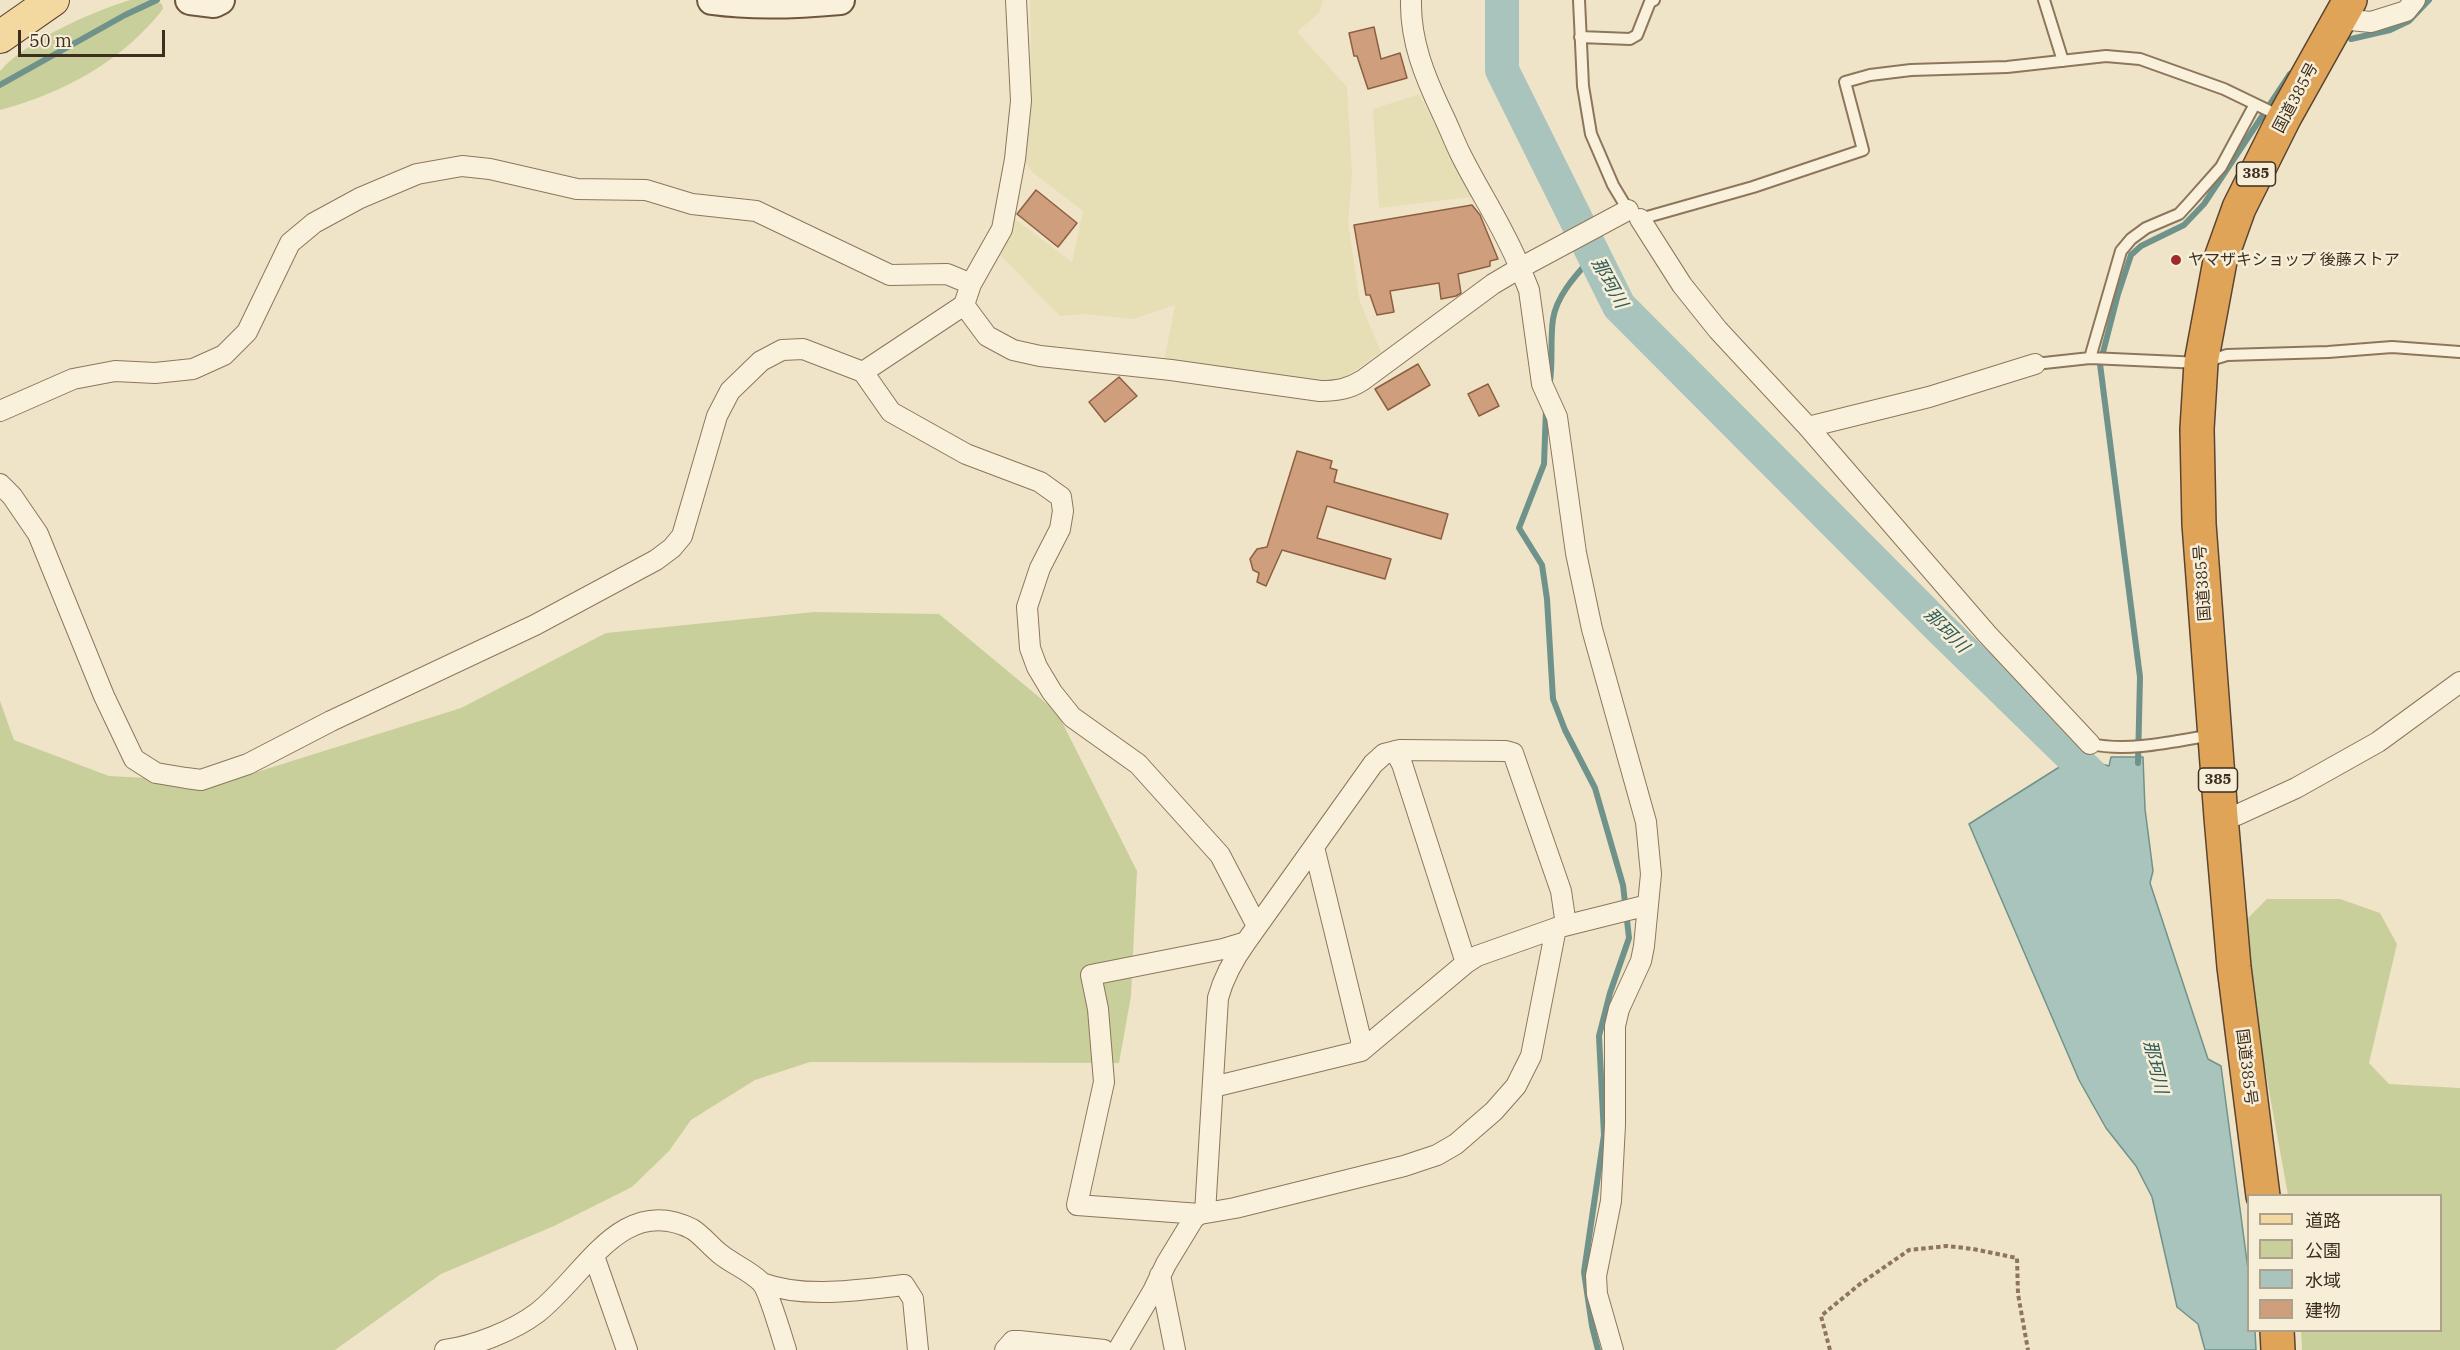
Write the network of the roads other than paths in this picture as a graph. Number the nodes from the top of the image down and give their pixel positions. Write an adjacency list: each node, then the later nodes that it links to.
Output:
1 (53, 0): 13 (main road)
2 (190, 0): 3 (street)
3 (220, 0)
4 (712, 0): 5 (street)
5 (840, 0)
6 (1016, 0): 20 (street)
7 (1411, 0): 19 (street)
8 (1579, 0): 14 (lane)
9 (1654, 0): 14 (lane)
10 (2044, 0): 15 (lane)
11 (2415, 0): 12 (street)
12 (2345, 9): 17 (highway, 国道385号 / 385)
13 (0, 37)
14 (1580, 37): 18 (lane)
15 (2063, 62): 16 (lane); 18 (lane)
16 (2255, 104): 17 (lane); 23 (lane)
17 (2284, 118): 24 (highway, 国道385号 / 385)
18 (1630, 215): 19 (street); 28 (street)
19 (1525, 266): 21 (street); 36 (street)
20 (971, 284): 21 (street); 27 (street)
21 (964, 305): 26 (street)
22 (2460, 352): 24 (lane)
23 (2090, 358): 24 (lane); 25 (lane)
24 (2201, 363): 31 (highway, 国道385号 / 385)
25 (2035, 364): 28 (street)
26 (863, 372): 29 (street); 38 (street)
27 (0, 411)
28 (1808, 427): 32 (street)
29 (0, 484)
30 (2460, 682): 34 (street)
31 (2215, 735): 32 (lane); 34 (highway, 国道385号 / 385)
32 (2090, 744)
33 (1395, 751): 35 (street); 37 (street); 39 (street)
34 (2220, 818): 42 (highway, 国道385号 / 385)
35 (1314, 847): 38 (street); 40 (street)
36 (1648, 905): 37 (street); 56 (street)
37 (1561, 927): 39 (street); 43 (street)
38 (1252, 934): 41 (street); 43 (street)
39 (1466, 963): 40 (street)
40 (1360, 1051): 41 (street)
41 (1213, 1087): 43 (street)
42 (2263, 1194)
43 (1202, 1214): 45 (street)
44 (594, 1256): 46 (street); 48 (street); 49 (street)
45 (1160, 1275): 54 (street); 55 (street)
46 (762, 1283): 50 (street); 51 (street)
47 (2277, 1332): 57 (highway)
48 (445, 1350)
49 (627, 1350)
50 (786, 1350)
51 (918, 1350)
52 (1005, 1350): 53 (street)
53 (1104, 1350)
54 (1118, 1350)
55 (1175, 1350)
56 (1612, 1350)
57 (2278, 1350)

